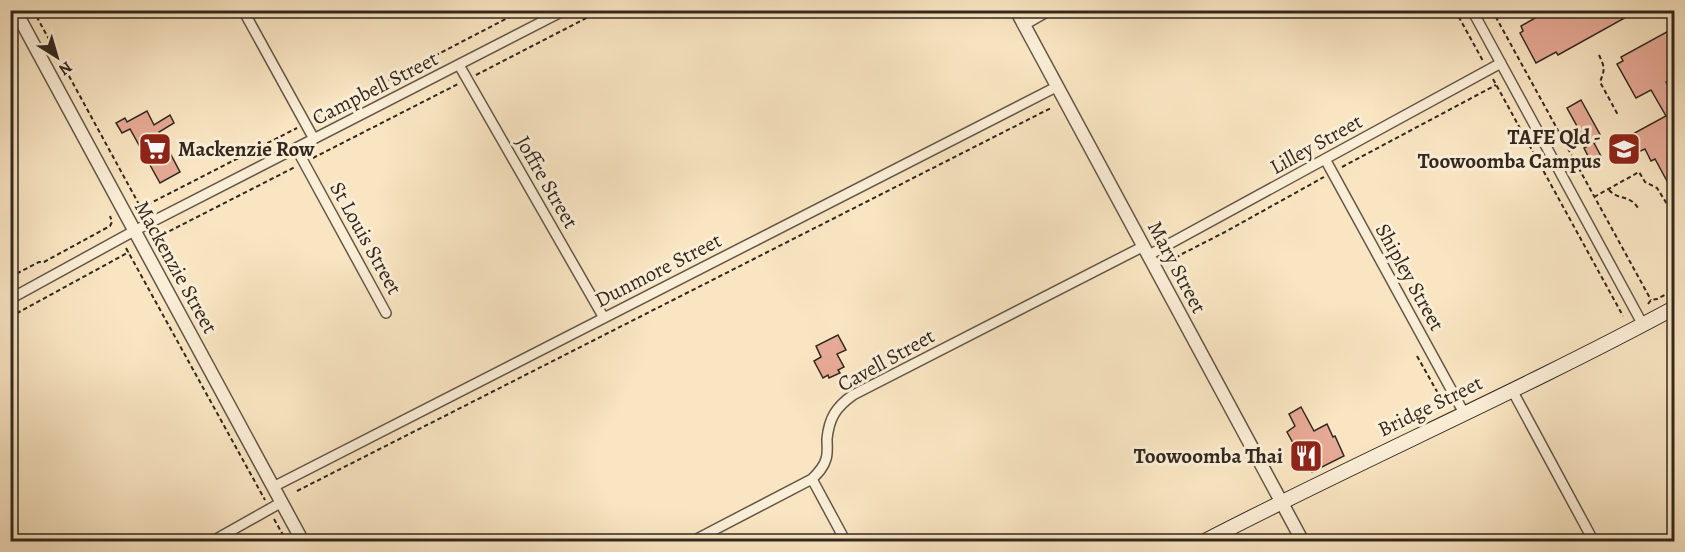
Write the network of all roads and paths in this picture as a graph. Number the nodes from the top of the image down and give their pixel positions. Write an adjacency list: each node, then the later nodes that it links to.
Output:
1 (15, 10): 34 (street, Mackenzie Street)
2 (33, 10): 23 (path)
3 (243, 10): 23 (street)
4 (523, 10): 23 (path)
5 (602, 10): 19 (path)
6 (1016, 10): 14 (street, Mary Street)
7 (1050, 10): 14 (street)
8 (1455, 10): 18 (path)
9 (1472, 10): 16 (street)
10 (1492, 10): 29 (path)
11 (1669, 10): 13 (path)
12 (562, 11): 17 (street, Campbell Street)
13 (1663, 16)
14 (1024, 25): 20 (street, Mary Street)
15 (1599, 55): 22 (path)
16 (1501, 63): 18 (street, Lilley Street); 47 (street)
17 (459, 65): 19 (street, Joffre Street); 24 (street, Campbell Street)
18 (1488, 70): 26 (street, Lilley Street); 44 (path)
19 (467, 79): 27 (path); 46 (street, Joffre Street)
20 (1058, 86): 37 (street, Mary Street); 46 (street, Dunmore Street)
21 (1050, 108): 54 (path)
22 (1618, 115)
23 (305, 123): 24 (street)
24 (314, 139): 25 (street, Campbell Street)
25 (296, 148): 27 (street, St Louis Street); 34 (street, Campbell Street)
26 (1325, 159): 37 (street, Lilley Street); 51 (street, Shipley Street)
27 (304, 163): 35 (path); 43 (street, St Louis Street)
28 (1609, 189): 29 (path); 30 (path); 31 (path)
29 (1594, 197): 40 (path)
30 (1638, 208)
31 (1674, 210)
32 (110, 216): 33 (path)
33 (110, 226): 36 (path); 39 (path)
34 (134, 231): 36 (street, Campbell Street); 53 (street, Mackenzie Street)
35 (156, 238)
36 (119, 239): 38 (path); 41 (street, Campbell Street)
37 (1147, 251): 52 (street, Cavell Street); 55 (street, Mary Street)
38 (129, 252): 45 (path); 57 (path)
39 (10, 278)
40 (1674, 290)
41 (10, 299)
42 (1674, 308): 47 (main road, Bridge Street)
43 (386, 313)
44 (1623, 316)
45 (10, 317)
46 (604, 318): 53 (street, Dunmore Street)
47 (1643, 325): 49 (main road, Bridge Street)
48 (1417, 356): 50 (path)
49 (1512, 390): 51 (main road, Bridge Street); 65 (street)
50 (1444, 404)
51 (1464, 413): 55 (main road, Bridge Street)
52 (812, 478): 61 (street); 62 (street)
53 (273, 487): 56 (street, Mackenzie Street)
54 (297, 491)
55 (1282, 501): 63 (main road, Bridge Street); 64 (street, Mary Street)
56 (282, 502): 57 (street); 60 (street, Mackenzie Street)
57 (270, 509): 58 (street); 59 (path)
58 (211, 542)
59 (287, 542)
60 (303, 542)
61 (691, 542)
62 (846, 542)
63 (1203, 542)
64 (1303, 542)
65 (1594, 542)

